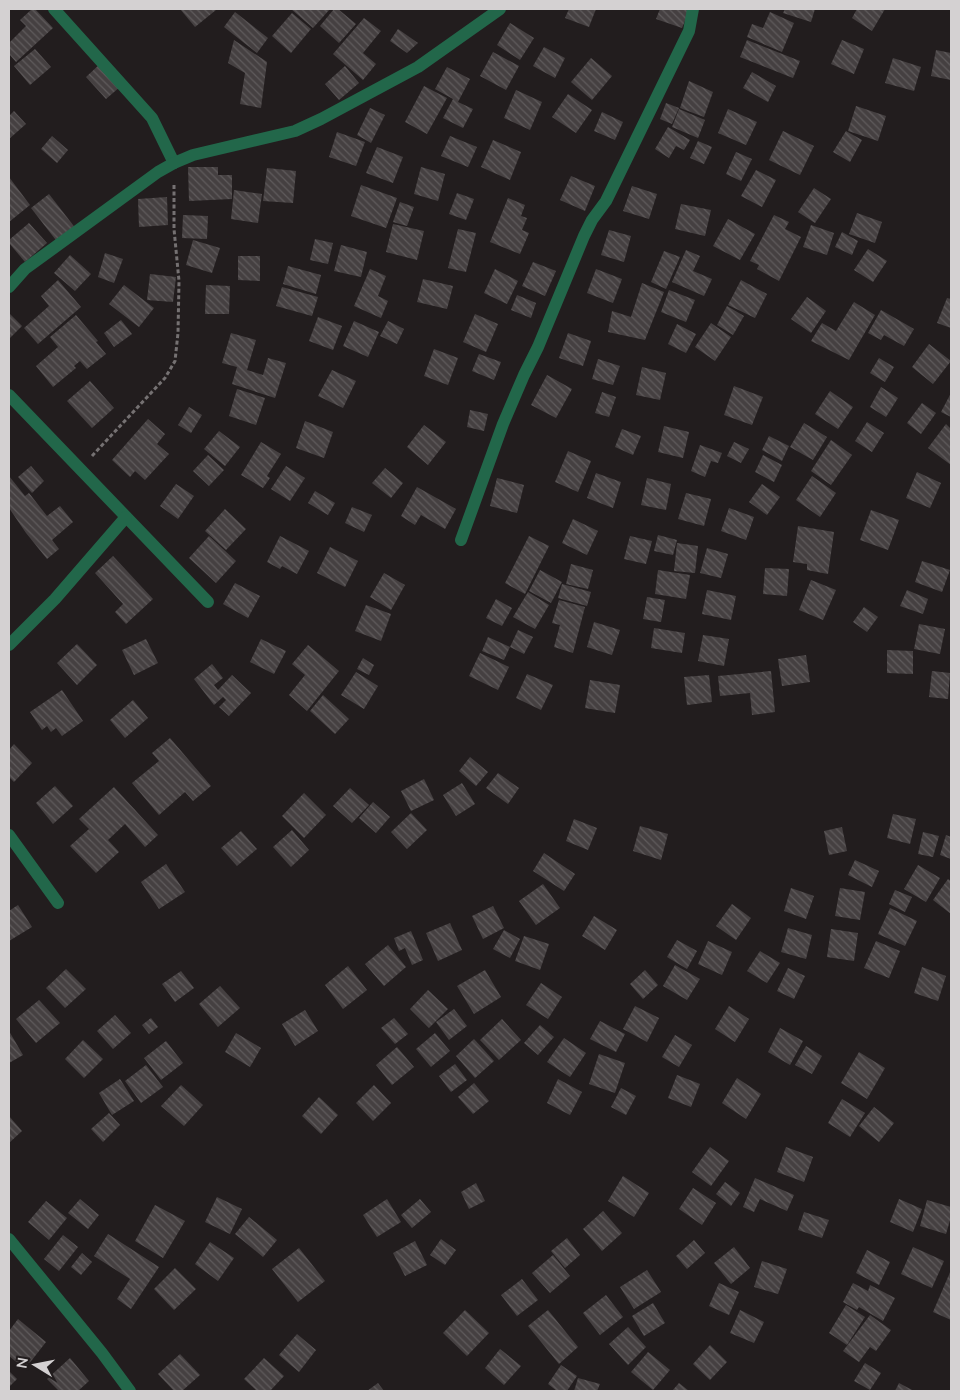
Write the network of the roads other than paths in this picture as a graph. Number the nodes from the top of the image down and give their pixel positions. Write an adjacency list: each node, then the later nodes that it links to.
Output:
1 (54, 9): 4 (street)
2 (500, 9): 4 (street)
3 (693, 9): 8 (street)
4 (174, 164): 5 (street)
5 (9, 287)
6 (9, 395): 7 (street)
7 (126, 517): 9 (street); 10 (street)
8 (461, 540)
9 (208, 602)
10 (9, 645)
11 (9, 835): 12 (street)
12 (58, 903)
13 (9, 1239): 14 (street)
14 (130, 1391)

